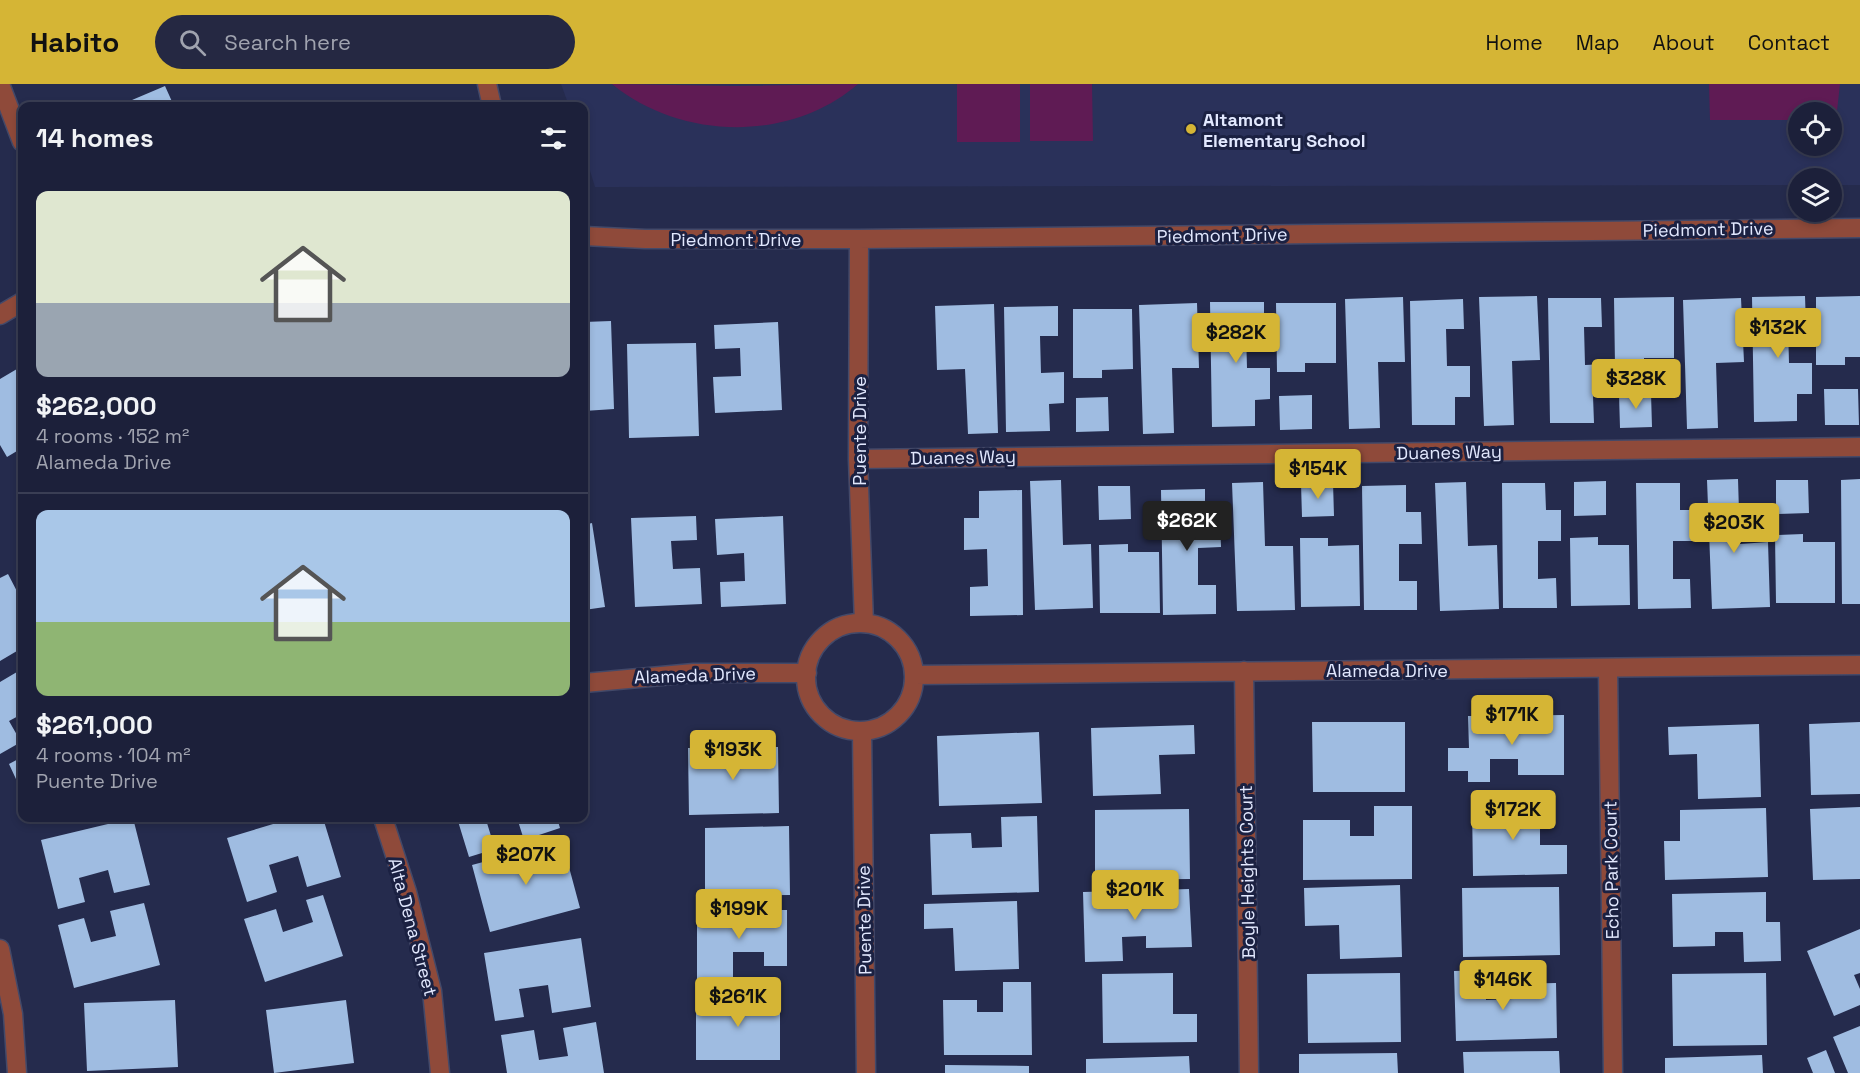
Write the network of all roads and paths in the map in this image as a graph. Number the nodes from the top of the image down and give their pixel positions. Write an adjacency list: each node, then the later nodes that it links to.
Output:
1 (0, 84): 4 (street)
2 (487, 84): 3 (street)
3 (491, 102)
4 (18, 131)
5 (1860, 228): 7 (street, Piedmont Drive)
6 (588, 236): 7 (street, Piedmont Drive)
7 (859, 239): 11 (street, Puente Drive)
8 (18, 304): 9 (street)
9 (0, 315)
10 (1860, 447): 11 (street, Duanes Way)
11 (858, 459): 12 (street, Puente Drive)
12 (864, 623): 16 (street); 17 (street)
13 (1860, 665): 14 (street, Alameda Drive)
14 (1608, 668): 15 (street, Alameda Drive); 26 (street, Echo Park Court)
15 (1244, 671): 17 (street, Alameda Drive); 25 (street, Boyle Heights Court)
16 (807, 673): 18 (street, Alameda Drive); 19 (street)
17 (914, 675): 19 (street)
18 (588, 683)
19 (862, 731): 24 (street, Puente Drive)
20 (384, 822): 23 (street, Alta Dena Street)
21 (0, 949): 22 (street)
22 (17, 1073)
23 (440, 1073)
24 (866, 1073)
25 (1249, 1073)
26 (1613, 1073)

